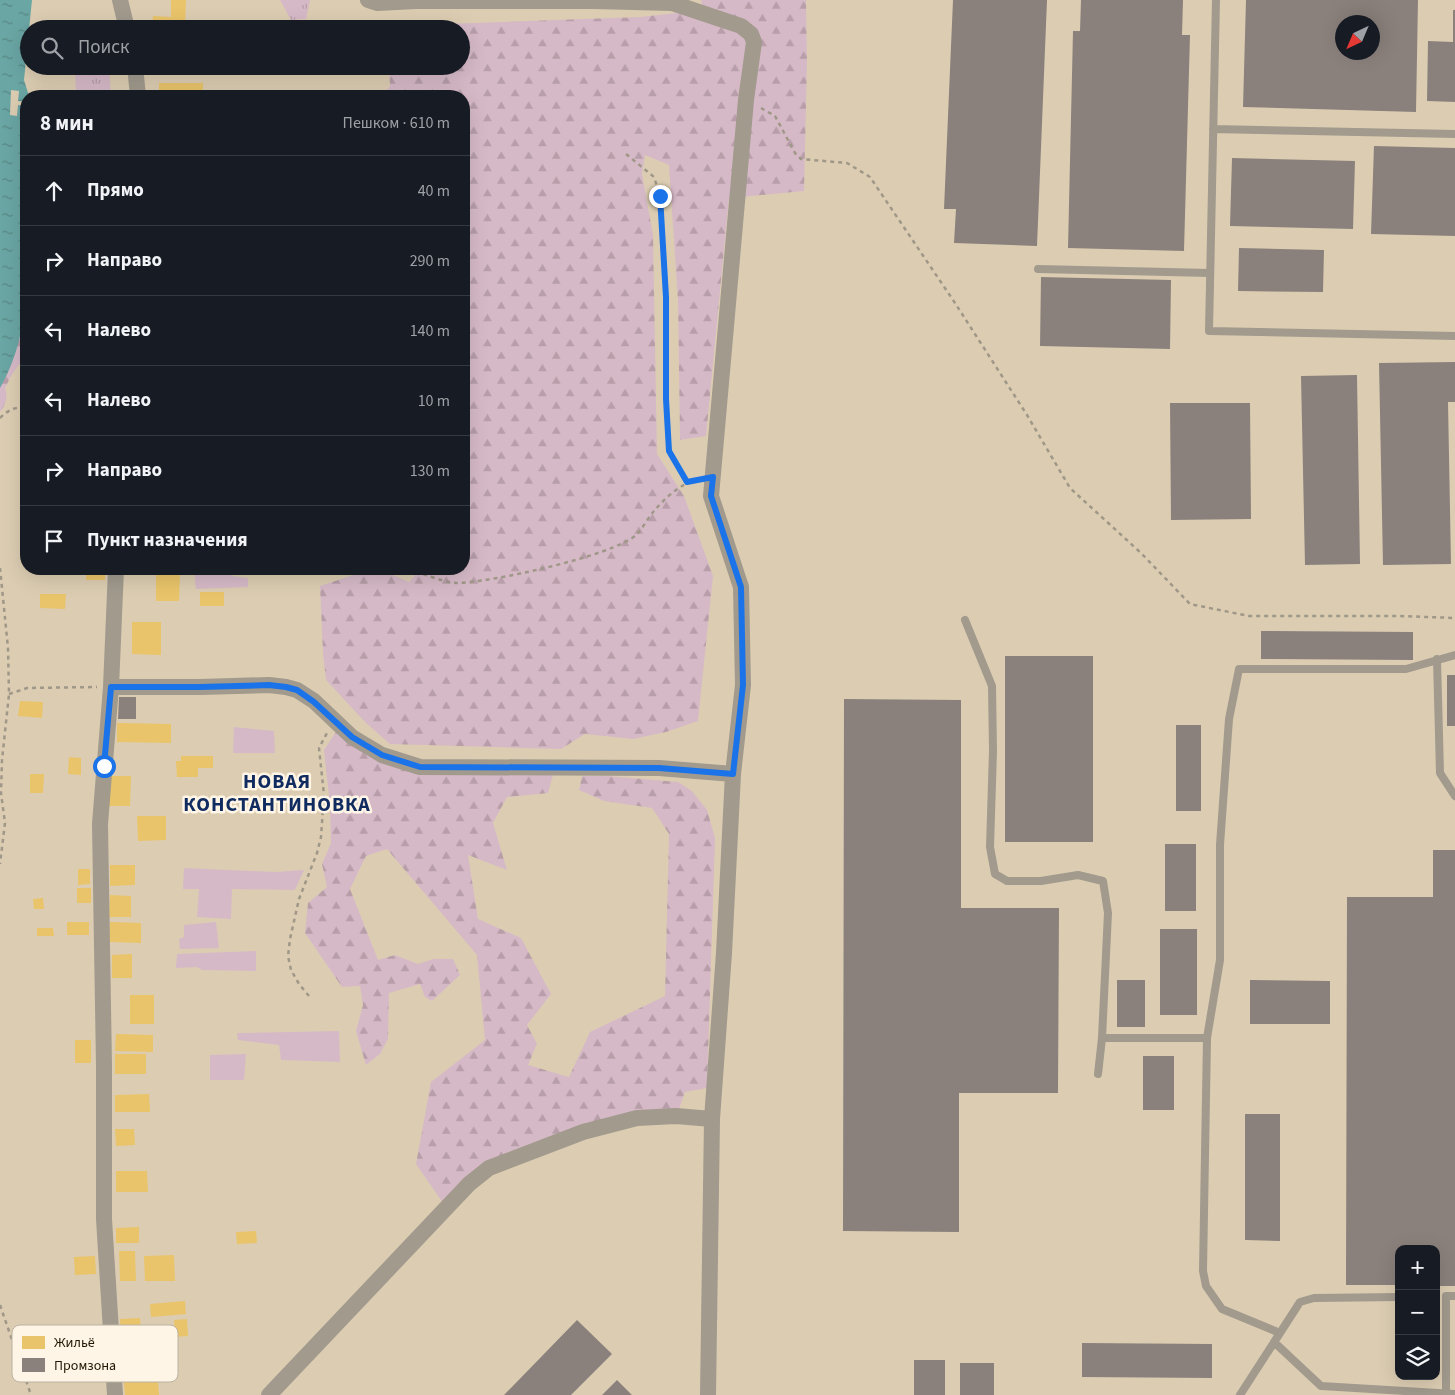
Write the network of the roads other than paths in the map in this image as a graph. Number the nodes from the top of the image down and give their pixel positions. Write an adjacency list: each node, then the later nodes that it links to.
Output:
1 (120, 0): 4 (street)
2 (368, 0): 17 (street)
3 (1216, 0): 7 (lane)
4 (125, 20)
5 (135, 75): 6 (street)
6 (137, 90)
7 (1213, 129): 8 (lane); 10 (lane)
8 (1455, 134)
9 (1038, 269): 10 (lane)
10 (1210, 273): 11 (lane)
11 (1455, 336)
12 (116, 575): 16 (street)
13 (965, 620): 19 (lane)
14 (1455, 655): 15 (lane)
15 (1437, 659): 18 (lane); 20 (lane)
16 (111, 687): 17 (street); 27 (street)
17 (733, 774): 22 (street)
18 (1455, 796)
19 (1102, 1038): 20 (lane); 21 (lane)
20 (1208, 1038): 28 (lane)
21 (1098, 1074)
22 (712, 1119): 34 (street); 35 (street)
23 (1440, 1296): 24 (lane)
24 (1446, 1296): 25 (lane); 31 (lane)
25 (1455, 1296)
26 (1395, 1297): 28 (lane)
27 (110, 1325)
28 (1280, 1333): 29 (lane)
29 (1274, 1342): 31 (lane); 36 (lane)
30 (113, 1382): 33 (street)
31 (1446, 1394): 32 (lane)
32 (1455, 1394)
33 (114, 1395)
34 (269, 1395)
35 (708, 1395)
36 (1240, 1395)

